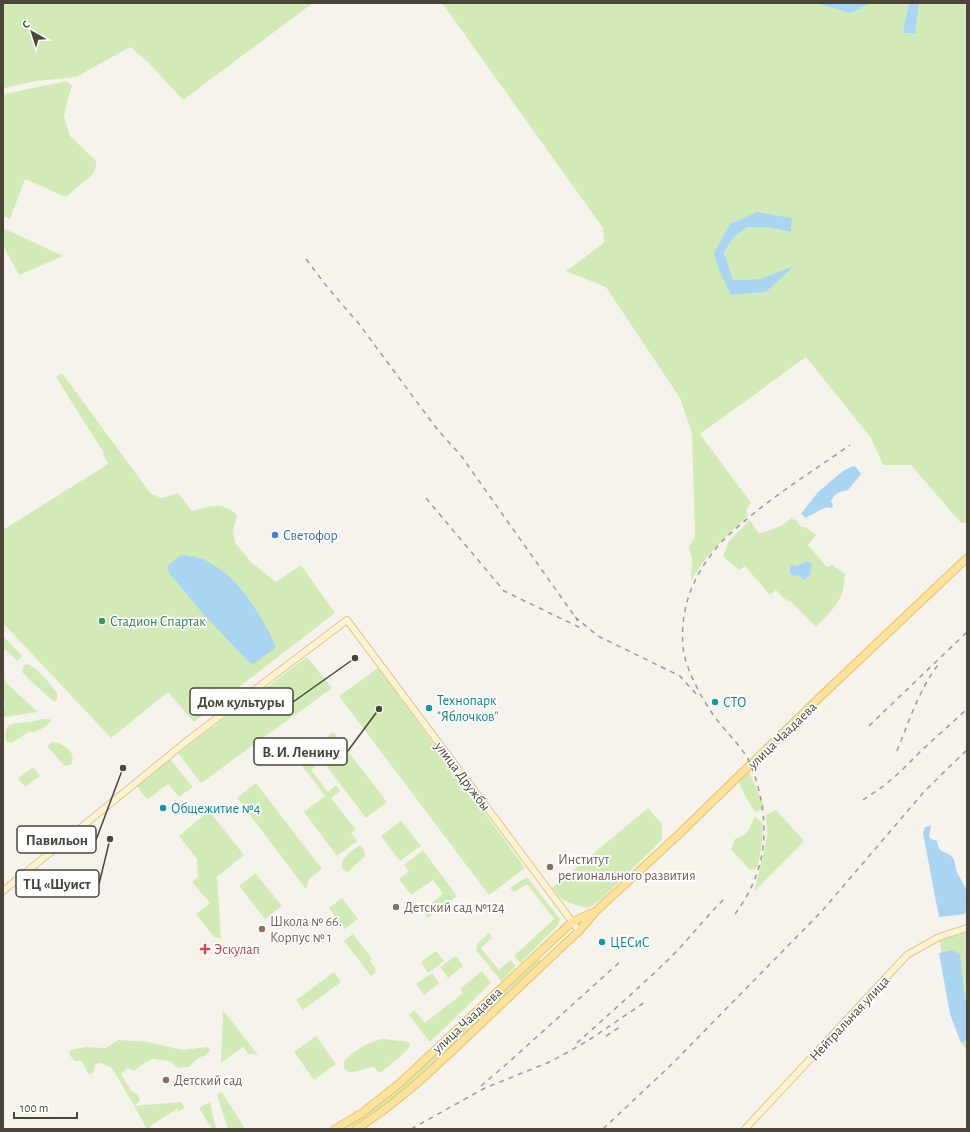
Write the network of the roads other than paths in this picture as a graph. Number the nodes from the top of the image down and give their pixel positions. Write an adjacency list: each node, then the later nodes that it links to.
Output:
1 (967, 558): 3 (main road, улица Чаадаева)
2 (3, 891): 4 (main road, улица Дружбы)
3 (596, 911): 4 (main road, улица Чаадаева); 6 (main road, улица Чаадаева)
4 (572, 922): 6 (main road, улица Дружбы); 7 (main road, улица Чаадаева)
5 (967, 928): 9 (main road, Нейтральная улица)
6 (579, 931): 8 (main road, улица Чаадаева)
7 (335, 1129)
8 (356, 1129)
9 (745, 1129)

